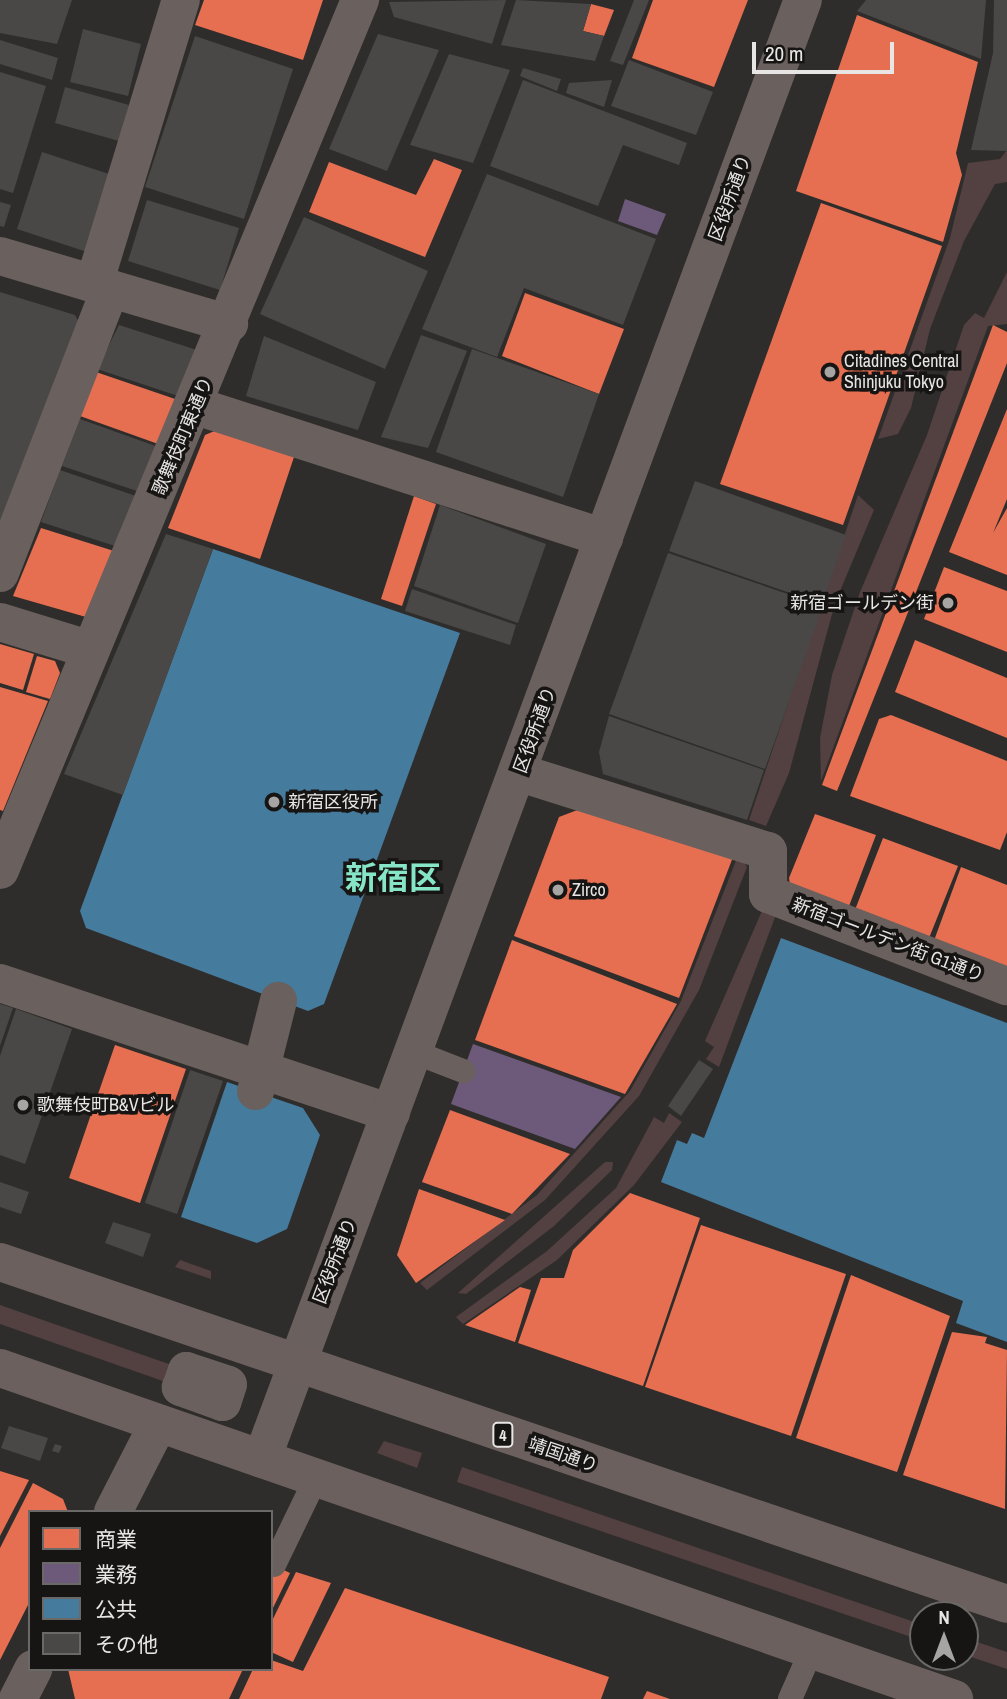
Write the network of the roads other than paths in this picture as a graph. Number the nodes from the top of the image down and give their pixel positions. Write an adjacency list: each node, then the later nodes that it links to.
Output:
1 (181, 0): 5 (street)
2 (360, 0): 6 (street, 歌舞伎町東通り)
3 (803, 0): 8 (street, 区役所通り)
4 (0, 256): 5 (street)
5 (102, 287): 6 (street); 9 (street)
6 (229, 324): 7 (street, 歌舞伎町東通り)
7 (196, 406): 8 (street); 11 (street, 歌舞伎町東通り)
8 (604, 538): 12 (street, 区役所通り)
9 (0, 573)
10 (0, 622): 11 (street)
11 (91, 650): 13 (street, 歌舞伎町東通り)
12 (520, 773): 15 (street, 新宿ゴールデン街 G1通り); 17 (street, 区役所通り)
13 (0, 870)
14 (0, 983): 20 (street)
15 (1007, 986)
16 (278, 1000): 19 (street, bridge)
17 (414, 1052): 18 (lane); 20 (street, 区役所通り)
18 (463, 1071)
19 (255, 1091)
20 (391, 1113): 22 (street, 区役所通り)
21 (0, 1262): 22 (main road, 靖国通り / 4)
22 (297, 1365): 25 (street, 区役所通り); 29 (main road, 靖国通り / 4)
23 (0, 1368): 24 (main road)
24 (158, 1424): 25 (main road); 27 (street)
25 (262, 1459): 26 (main road)
26 (316, 1478): 28 (lane); 30 (main road)
27 (114, 1510)
28 (274, 1565)
29 (1006, 1600)
30 (812, 1649): 33 (lane); 34 (main road)
31 (32, 1671): 32 (street)
32 (18, 1699)
33 (790, 1699)
34 (954, 1699)

